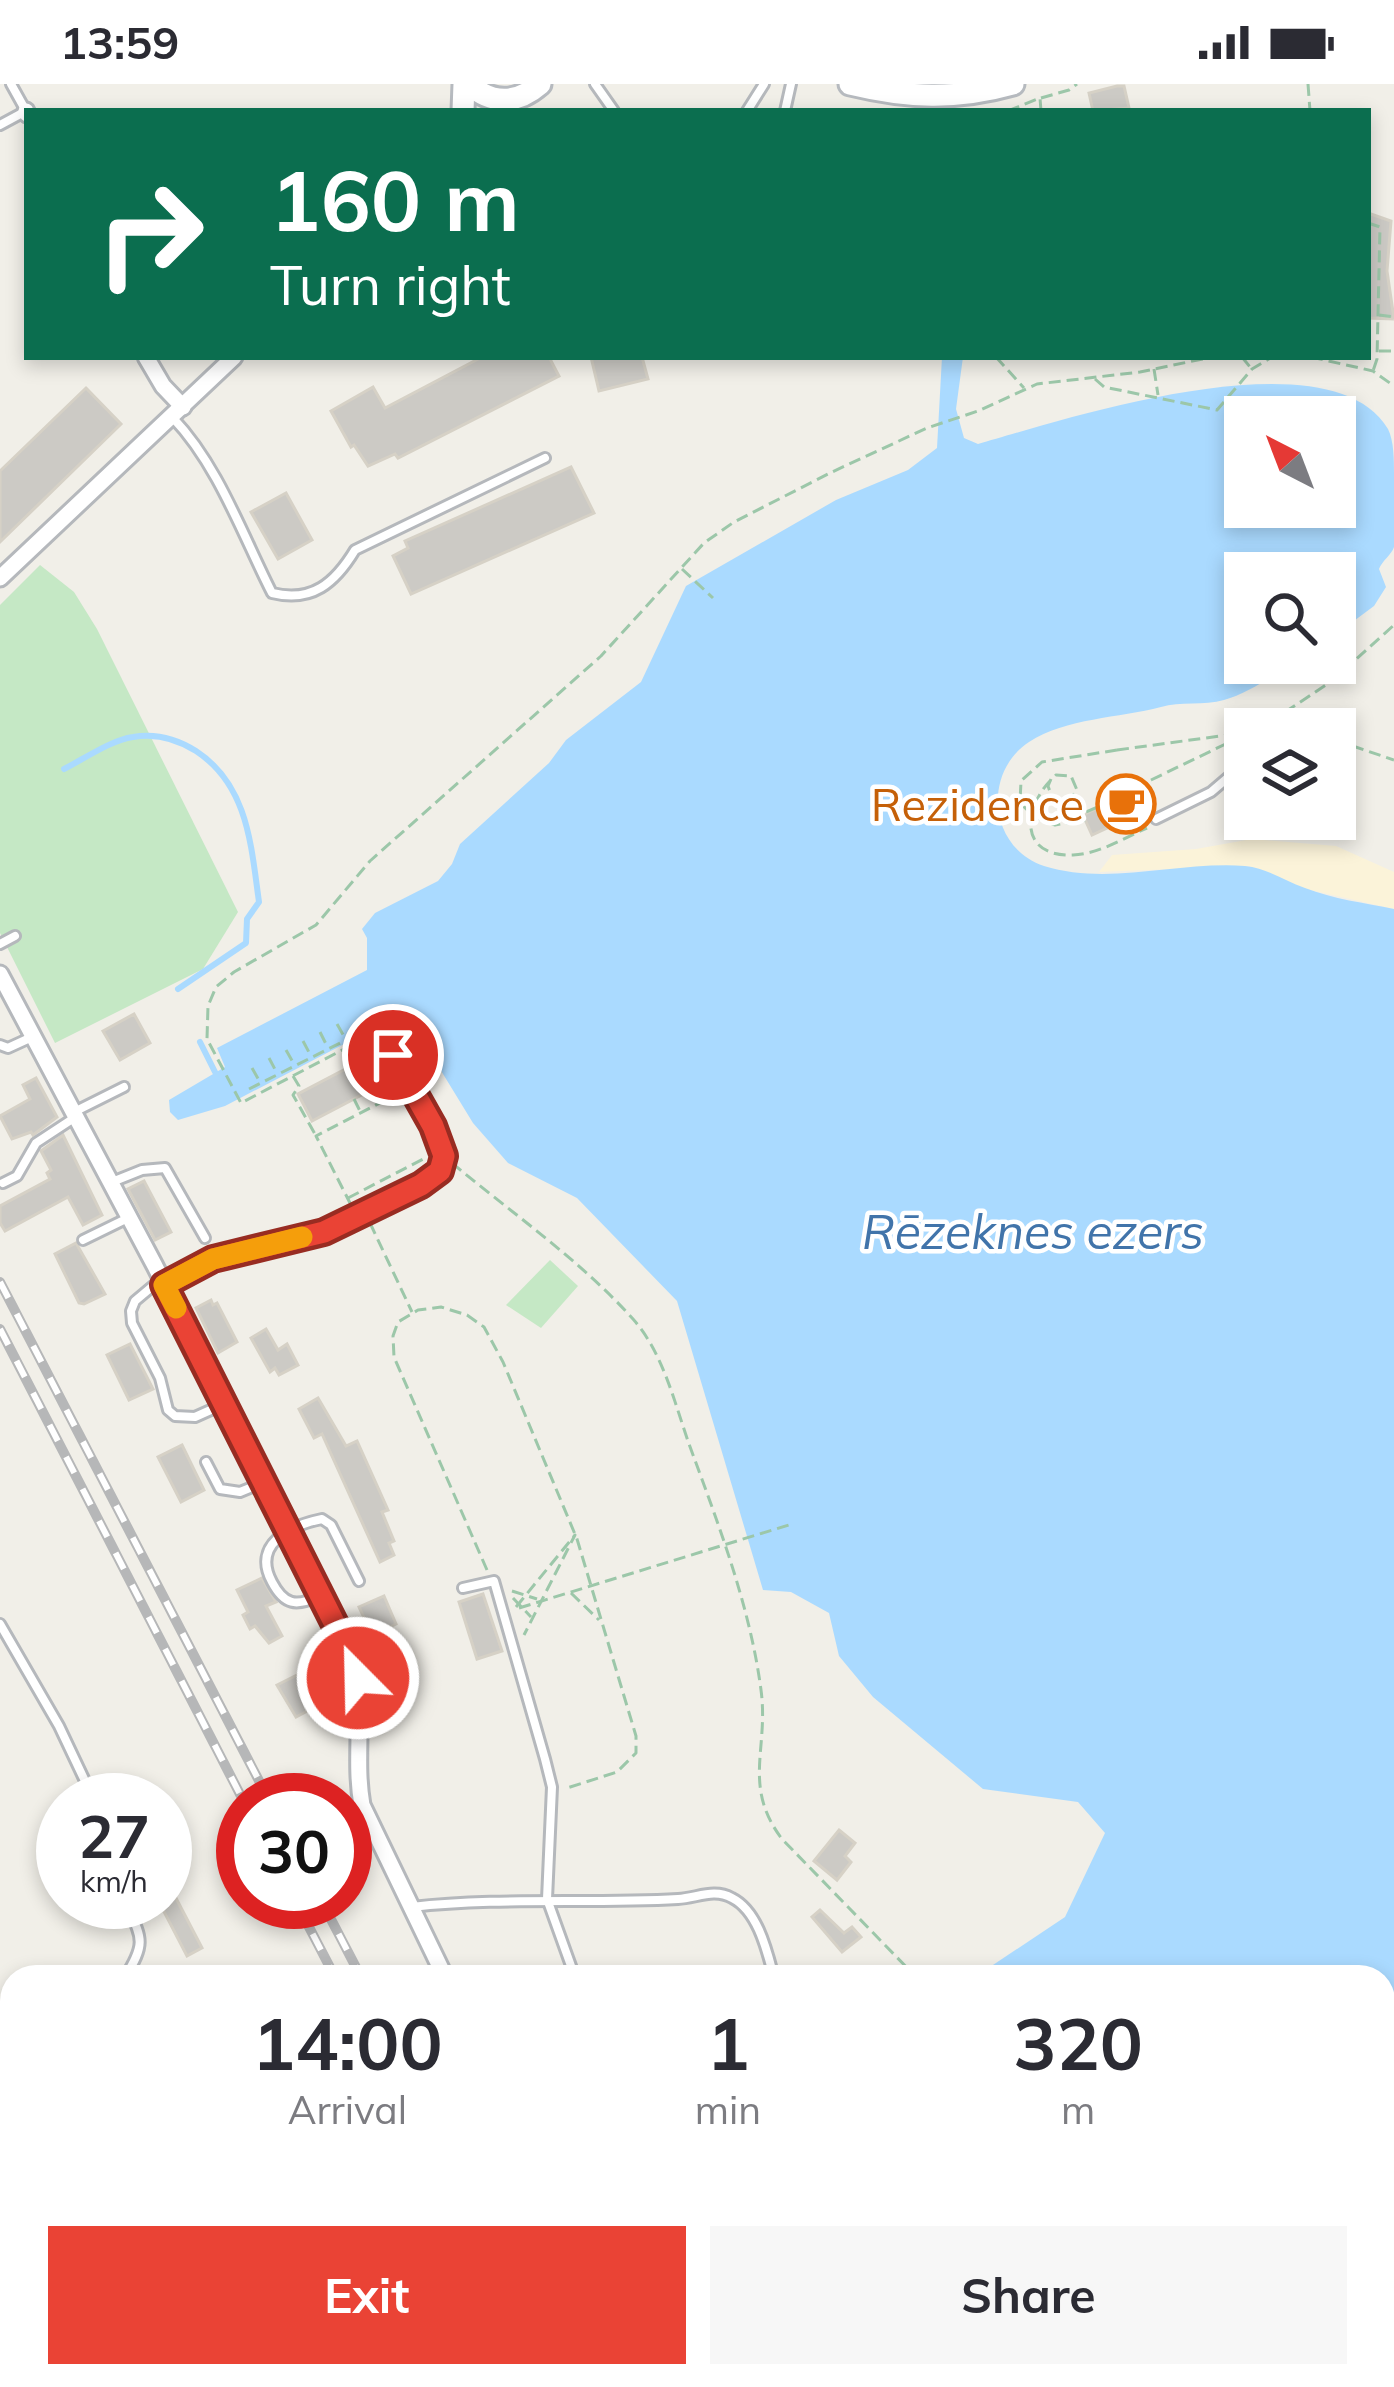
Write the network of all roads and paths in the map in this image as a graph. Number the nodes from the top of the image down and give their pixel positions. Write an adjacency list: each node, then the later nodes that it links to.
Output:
1 (466, 84): 7 (main road)
2 (540, 84): 7 (main road)
3 (850, 84): 4 (main road)
4 (1013, 84)
5 (1077, 84): 6 (path)
6 (1040, 98): 8 (path); 9 (path)
7 (490, 106)
8 (1015, 108)
9 (1041, 108)
10 (1371, 224): 11 (path)
11 (1377, 315): 12 (path); 13 (path)
12 (1394, 317)
13 (1377, 351): 14 (path); 24 (path)
14 (1394, 351)
15 (148, 360): 29 (street)
16 (232, 360): 29 (street)
17 (999, 360): 27 (path)
18 (1198, 360): 22 (path)
19 (1244, 360): 23 (path)
20 (1267, 360): 23 (path)
21 (1324, 360): 24 (path)
22 (1154, 369): 25 (path); 28 (path)
23 (1252, 369): 28 (path)
24 (1373, 371): 26 (path)
25 (1095, 377): 27 (path); 28 (path)
26 (1394, 386)
27 (1026, 389): 31 (path)
28 (1158, 397)
29 (177, 412): 30 (lane); 32 (street)
30 (545, 458)
31 (680, 567): 33 (path); 65 (path)
32 (0, 578)
33 (713, 598)
34 (1394, 625): 35 (path)
35 (1295, 708)
36 (1224, 738): 44 (path, bridge)
37 (1224, 743): 43 (path, bridge)
38 (1356, 747): 39 (path)
39 (1394, 760)
40 (1051, 779): 42 (path); 42 (path); 45 (path)
41 (1224, 781): 45 (lane)
42 (1070, 800): 43 (path)
43 (1078, 814): 44 (path, bridge)
44 (1030, 815): 46 (path, bridge)
45 (1156, 819)
46 (1085, 820)
47 (15, 937): 48 (lane)
48 (0, 944)
49 (0, 974): 53 (street)
50 (337, 1024): 54 (path)
51 (320, 1032): 58 (path)
52 (358, 1034): 54 (path)
53 (33, 1037): 56 (lane); 72 (street)
54 (346, 1040): 58 (path)
55 (303, 1041): 61 (path)
56 (0, 1045)
57 (286, 1049): 62 (path)
58 (328, 1049): 61 (path)
59 (393, 1055): 65 (path); 75 (lane)
60 (269, 1058): 64 (path)
61 (311, 1058): 62 (path)
62 (295, 1066): 64 (path)
63 (252, 1068): 66 (path)
64 (278, 1075): 66 (path)
65 (293, 1076): 73 (path)
66 (261, 1084): 68 (path)
67 (124, 1087): 72 (lane)
68 (249, 1089)
69 (402, 1091): 71 (path)
70 (353, 1099): 71 (path)
71 (361, 1112): 73 (path)
72 (74, 1115): 76 (lane); 77 (street)
73 (316, 1136): 78 (path)
74 (427, 1147): 78 (path)
75 (444, 1156): 79 (lane); 91 (path)
76 (3, 1183)
77 (111, 1183): 80 (street); 81 (lane)
78 (348, 1198): 79 (path)
79 (361, 1215): 83 (lane); 84 (path)
80 (129, 1217): 82 (lane); 83 (street)
81 (205, 1238)
82 (83, 1240)
83 (163, 1282): 85 (street); 85 (lane)
84 (412, 1313): 90 (path); 92 (path)
85 (224, 1404): 87 (street)
86 (206, 1462): 87 (lane)
87 (264, 1483): 89 (street)
88 (792, 1524): 91 (path)
89 (289, 1532): 93 (lane); 97 (street); 97 (lane)
90 (575, 1535): 94 (path); 98 (path); 99 (path)
91 (725, 1544): 94 (path); 114 (path)
92 (488, 1572)
93 (359, 1581)
94 (590, 1585): 96 (path); 102 (path)
95 (463, 1588): 104 (lane)
96 (570, 1592): 99 (path); 102 (path)
97 (320, 1595): 108 (street)
98 (525, 1595): 99 (path); 100 (path); 100 (path)
99 (541, 1600): 100 (path); 101 (path)
100 (520, 1605): 101 (path)
101 (532, 1618): 104 (path)
102 (601, 1622): 106 (path)
103 (0, 1624): 105 (lane)
104 (514, 1653): 106 (lane)
105 (81, 1773)
106 (552, 1787): 107 (lane)
107 (547, 1899): 108 (lane); 112 (lane); 113 (lane)
108 (410, 1907): 111 (street)
109 (138, 1929): 110 (lane)
110 (132, 1965)
111 (439, 1965)
112 (571, 1965)
113 (770, 1965)
114 (907, 1965)

